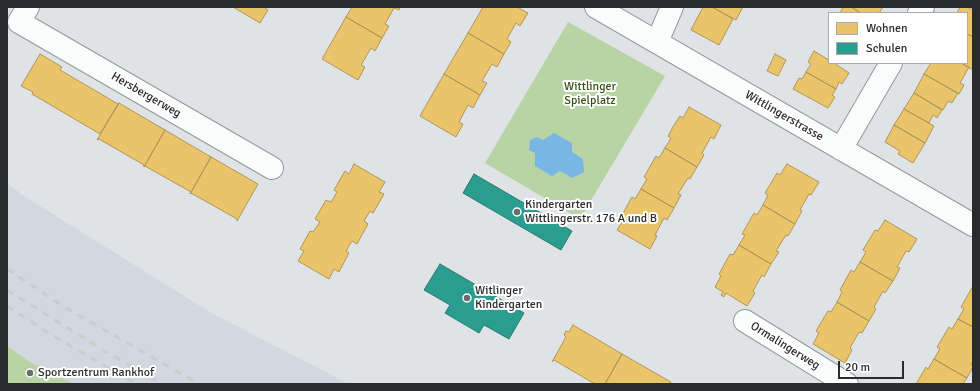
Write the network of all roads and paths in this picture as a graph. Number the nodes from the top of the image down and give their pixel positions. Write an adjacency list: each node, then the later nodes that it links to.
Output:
1 (596, 7): 4 (street, Wittlingerstrasse)
2 (672, 7): 4 (street)
3 (24, 14): 7 (street, Hersbergerweg)
4 (656, 42): 6 (street, Wittlingerstrasse)
5 (889, 64): 6 (street)
6 (841, 149): 8 (street, Wittlingerstrasse)
7 (272, 168)
8 (970, 223)
9 (745, 321): 10 (street, Ormalingerweg)
10 (847, 384)

